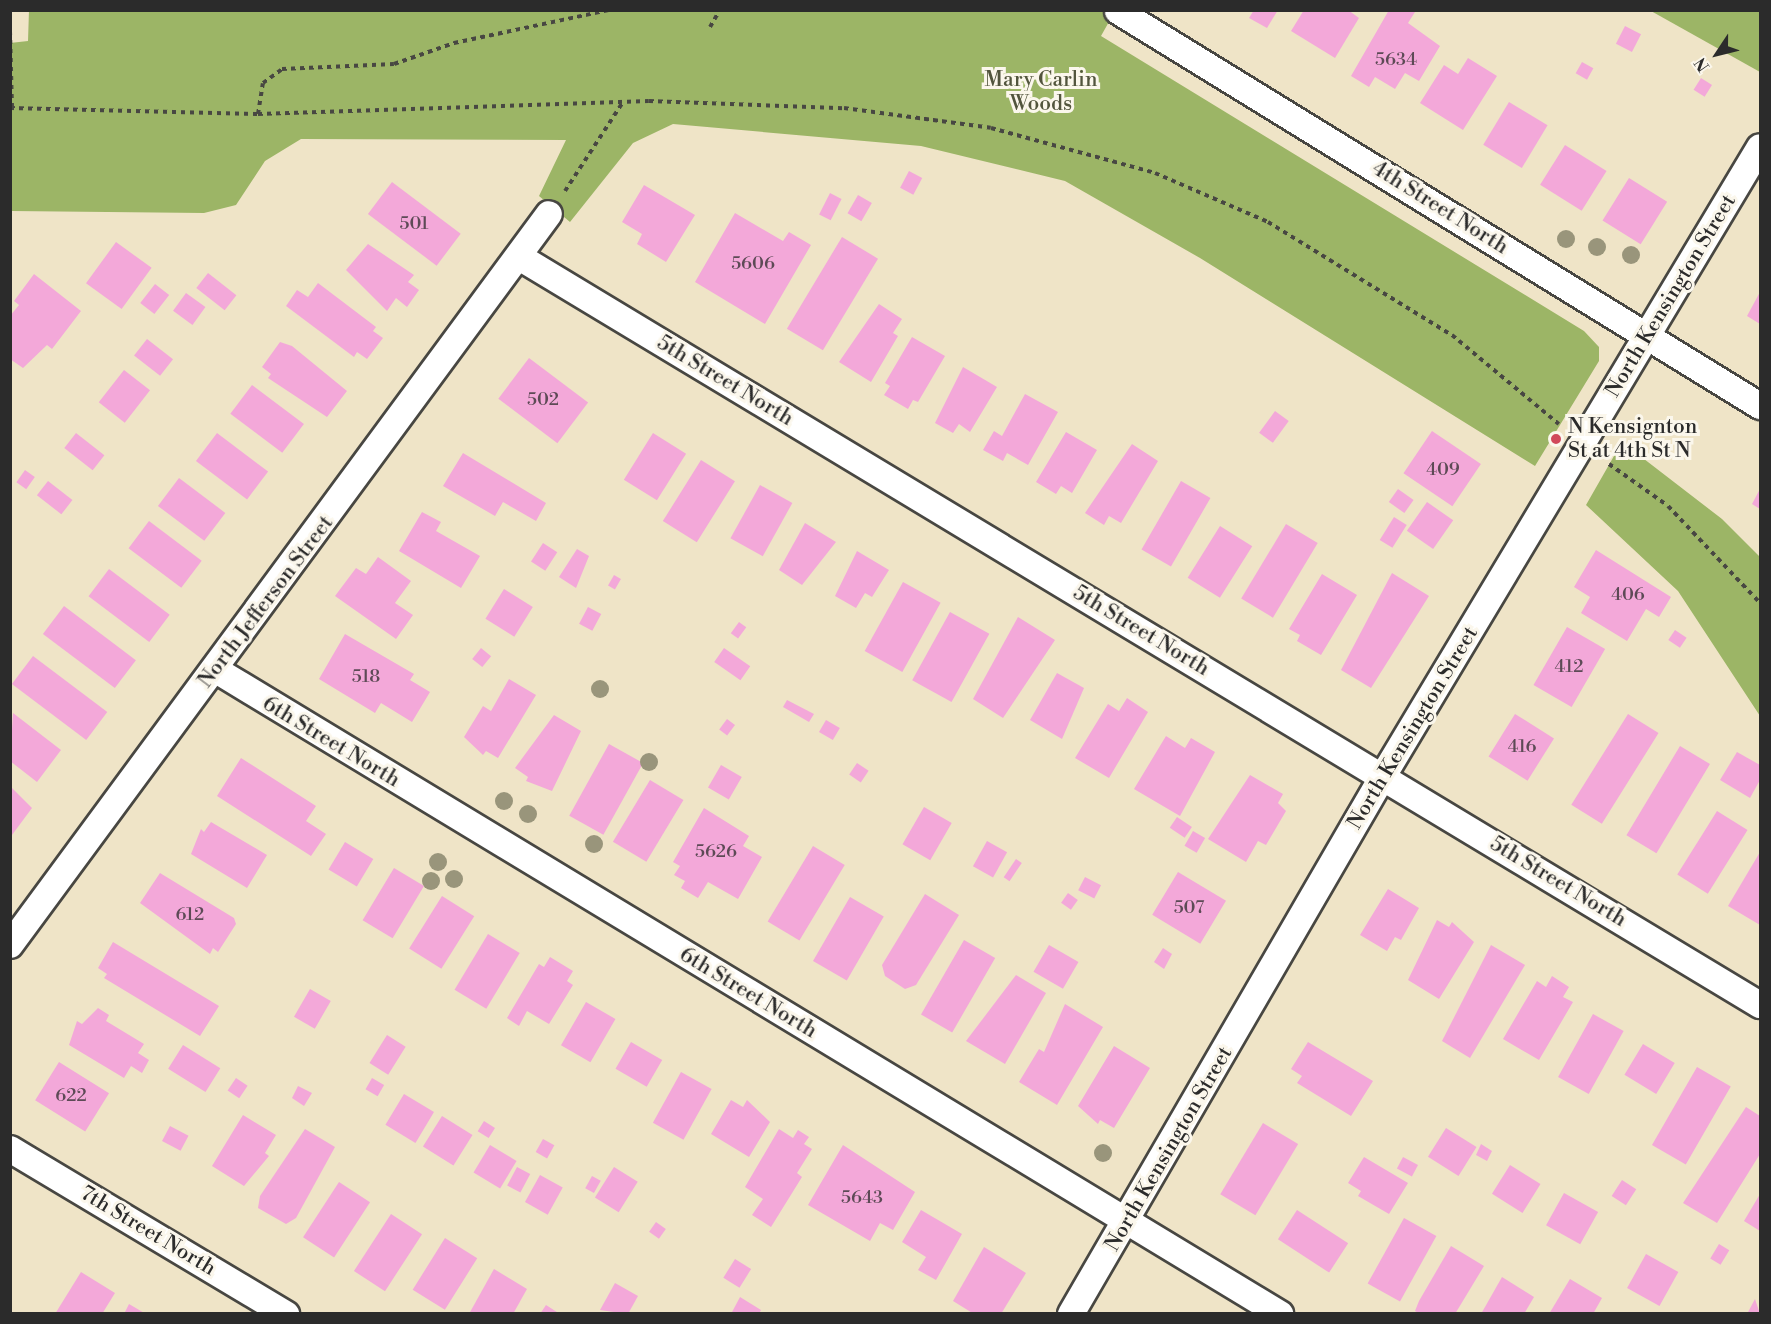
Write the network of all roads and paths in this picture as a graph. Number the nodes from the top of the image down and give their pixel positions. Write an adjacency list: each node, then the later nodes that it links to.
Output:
1 (609, 10): 8 (path)
2 (720, 10): 4 (path)
3 (1119, 11): 12 (street, 4th Street North)
4 (710, 27)
5 (10, 31): 7 (path)
6 (623, 102): 8 (path); 10 (path); 14 (path)
7 (11, 108): 8 (path)
8 (258, 114)
9 (1761, 147): 12 (street, North Kensington Street)
10 (549, 214): 11 (street, North Jefferson Street)
11 (521, 258): 17 (street, North Jefferson Street); 18 (street, 5th Street North)
12 (1645, 337): 13 (street, 4th Street North); 18 (street, North Kensington Street)
13 (1761, 406)
14 (1562, 426)
15 (1609, 464): 16 (path)
16 (1761, 603)
17 (216, 670): 19 (street, North Jefferson Street); 22 (street, 6th Street North)
18 (1383, 776): 20 (street, 5th Street North); 22 (street, North Kensington Street)
19 (10, 945)
20 (1761, 1005)
21 (10, 1149): 23 (street, 7th Street North)
22 (1127, 1222): 24 (street, North Kensington Street); 25 (street, 6th Street North)
23 (286, 1314)
24 (1071, 1314)
25 (1280, 1314)

